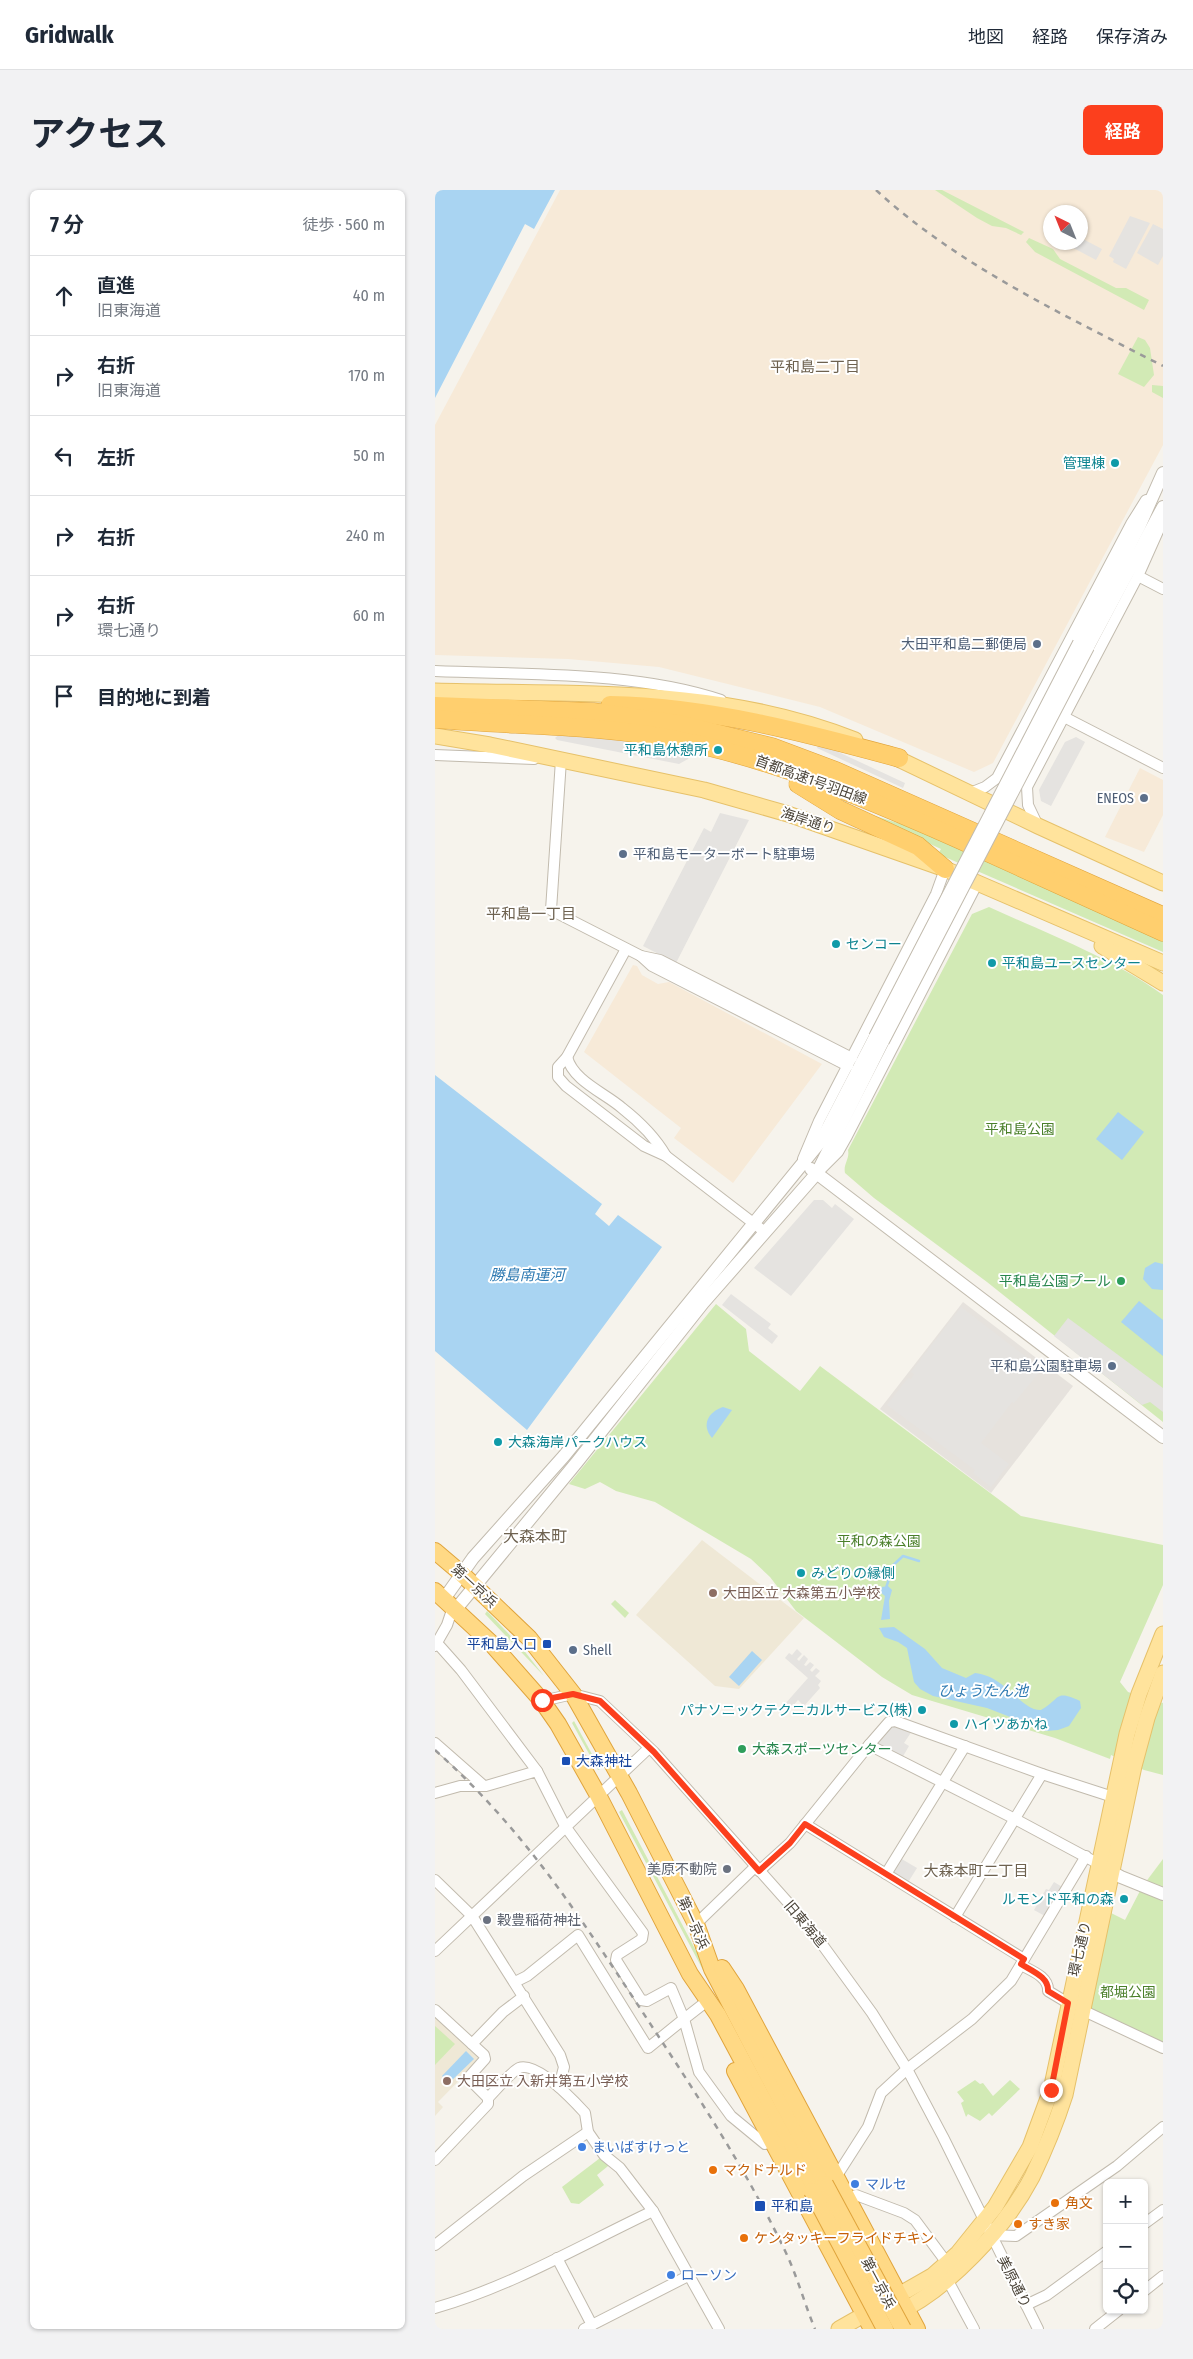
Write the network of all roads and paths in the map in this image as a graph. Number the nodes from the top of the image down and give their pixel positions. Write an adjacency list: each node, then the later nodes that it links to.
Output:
1 (1161, 476): 6 (street); 23 (street)
2 (1163, 507): 6 (street)
3 (1163, 520): 4 (street)
4 (1139, 576): 5 (street); 12 (street)
5 (1163, 589)
6 (1083, 645): 37 (street, bridge)
7 (435, 671): 10 (street)
8 (435, 691): 10 (main road)
9 (435, 706): 11 (highway, 首都高速1号羽田線)
10 (746, 708): 19 (main road)
11 (540, 710): 19 (highway); 32 (highway, 首都高速1号羽田線)
12 (1065, 718): 21 (street); 25 (street)
13 (435, 719): 14 (highway, 首都高速1号羽田線)
14 (486, 723): 16 (highway); 17 (highway, 首都高速1号羽田線)
15 (435, 736): 20 (main road, 海岸通り)
16 (533, 737)
17 (733, 753): 22 (highway); 24 (highway, 首都高速1号羽田線)
18 (435, 755): 20 (street)
19 (899, 758): 23 (main road)
20 (556, 759): 26 (main road, 海岸通り); 34 (street)
21 (1163, 768)
22 (798, 784): 24 (highway); 26 (highway)
23 (970, 793): 25 (main road)
24 (904, 815): 33 (highway, 首都高速1号羽田線)
25 (1038, 826): 27 (main road)
26 (945, 869): 30 (main road, 海岸通り); 39 (street)
27 (1137, 869): 28 (main road); 29 (main road)
28 (1163, 874)
29 (1163, 883)
30 (977, 884): 31 (main road, 海岸通り); 42 (street)
31 (1049, 916): 35 (main road, 海岸通り); 36 (main road)
32 (1163, 916)
33 (1163, 932)
34 (626, 949): 38 (street); 39 (street)
35 (1163, 963)
36 (1163, 984)
37 (879, 1039): 41 (street); 42 (street)
38 (567, 1057): 40 (street); 40 (street)
39 (850, 1062): 41 (street)
40 (666, 1156): 43 (street)
41 (802, 1162): 42 (street); 43 (street)
42 (817, 1173): 44 (street); 45 (street)
43 (753, 1223): 44 (street); 47 (street)
44 (765, 1232): 48 (street)
45 (1163, 1437)
46 (435, 1551): 47 (highway, 第一京浜)
47 (462, 1574): 48 (highway, 第一京浜); 49 (street)
48 (474, 1585): 49 (street); 53 (highway, 第一京浜)
49 (447, 1601): 51 (street); 54 (highway, 第一京浜)
50 (1163, 1634): 66 (main road, 環七通り)
51 (436, 1645): 59 (street)
52 (1163, 1673): 73 (main road, 環七通り)
53 (573, 1694): 54 (street, 旧東海道); 58 (street, 旧東海道); 61 (highway, 第一京浜)
54 (542, 1700): 65 (highway, 第一京浜)
55 (435, 1743): 63 (street)
56 (869, 1746): 57 (street); 62 (street); 68 (street)
57 (965, 1746): 60 (street); 62 (street)
58 (649, 1748): 61 (street); 71 (street, 旧東海道)
59 (537, 1771): 63 (street); 69 (street)
60 (1042, 1774): 66 (street); 67 (street)
61 (620, 1776): 65 (street); 78 (highway, 第一京浜)
62 (943, 1782): 67 (street); 72 (street)
63 (484, 1786): 64 (street)
64 (435, 1793)
65 (599, 1795): 69 (street); 81 (highway, 第一京浜)
66 (1113, 1797): 70 (main road, 環七通り)
67 (1015, 1819): 70 (street); 77 (street)
68 (805, 1824): 71 (street); 72 (street)
69 (565, 1826): 76 (street); 88 (street)
70 (1093, 1860): 73 (street); 80 (street); 84 (main road, 環七通り)
71 (757, 1869): 78 (street); 91 (street, 旧東海道)
72 (886, 1874): 77 (street)
73 (1113, 1874): 75 (street); 87 (main road, 環七通り)
74 (435, 1880): 76 (street)
75 (1163, 1894)
76 (472, 1916): 79 (street); 82 (street)
77 (955, 1917): 80 (street)
78 (698, 1929): 98 (highway, 第一京浜)
79 (435, 1951)
80 (1023, 1962): 84 (street); 91 (street)
81 (690, 1974): 85 (highway); 98 (highway, 第一京浜)
82 (515, 1982): 83 (street); 88 (street)
83 (524, 1996): 89 (street); 92 (street)
84 (1068, 2003): 102 (main road, 環七通り)
85 (702, 2005): 88 (street); 96 (highway)
86 (435, 2010): 89 (street)
87 (1082, 2010): 90 (street); 104 (main road, 環七通り)
88 (684, 2019): 96 (street)
89 (472, 2044): 93 (street)
90 (1163, 2048)
91 (907, 2069): 98 (street); 102 (street, 旧東海道)
92 (559, 2087): 93 (street); 95 (street)
93 (488, 2098): 97 (street)
94 (1163, 2127): 104 (street)
95 (587, 2132): 101 (street); 105 (street)
96 (772, 2140): 117 (highway)
97 (435, 2160)
98 (824, 2184): 99 (highway); 117 (highway, 第一京浜, bridge); 121 (highway, 第一京浜, bridge)
99 (850, 2204): 108 (street); 113 (highway); 117 (highway)
100 (1163, 2210): 103 (street)
101 (653, 2211): 107 (street); 109 (street)
102 (985, 2220): 104 (street, 旧東海道); 108 (main road, 環七通り)
103 (1148, 2221)
104 (990, 2235): 111 (main road, 環七通り); 114 (street, 美原通り)
105 (435, 2245)
106 (1103, 2254): 114 (street)
107 (557, 2258): 115 (street); 118 (street)
108 (947, 2263): 113 (main road, 環七通り)
109 (688, 2276): 118 (street); 119 (street)
110 (1163, 2276): 112 (street)
111 (947, 2279): 113 (main road, 環七通り); 123 (street)
112 (1148, 2288)
113 (903, 2303): 117 (main road, 環七通り); 122 (highway)
114 (1025, 2305): 124 (street, 美原通り)
115 (435, 2308)
116 (1114, 2314): 125 (street)
117 (879, 2320): 120 (main road, 環七通り)
118 (588, 2327)
119 (719, 2329)
120 (839, 2329)
121 (903, 2329)
122 (917, 2329)
123 (975, 2329)
124 (1038, 2329)
125 (1095, 2329)

